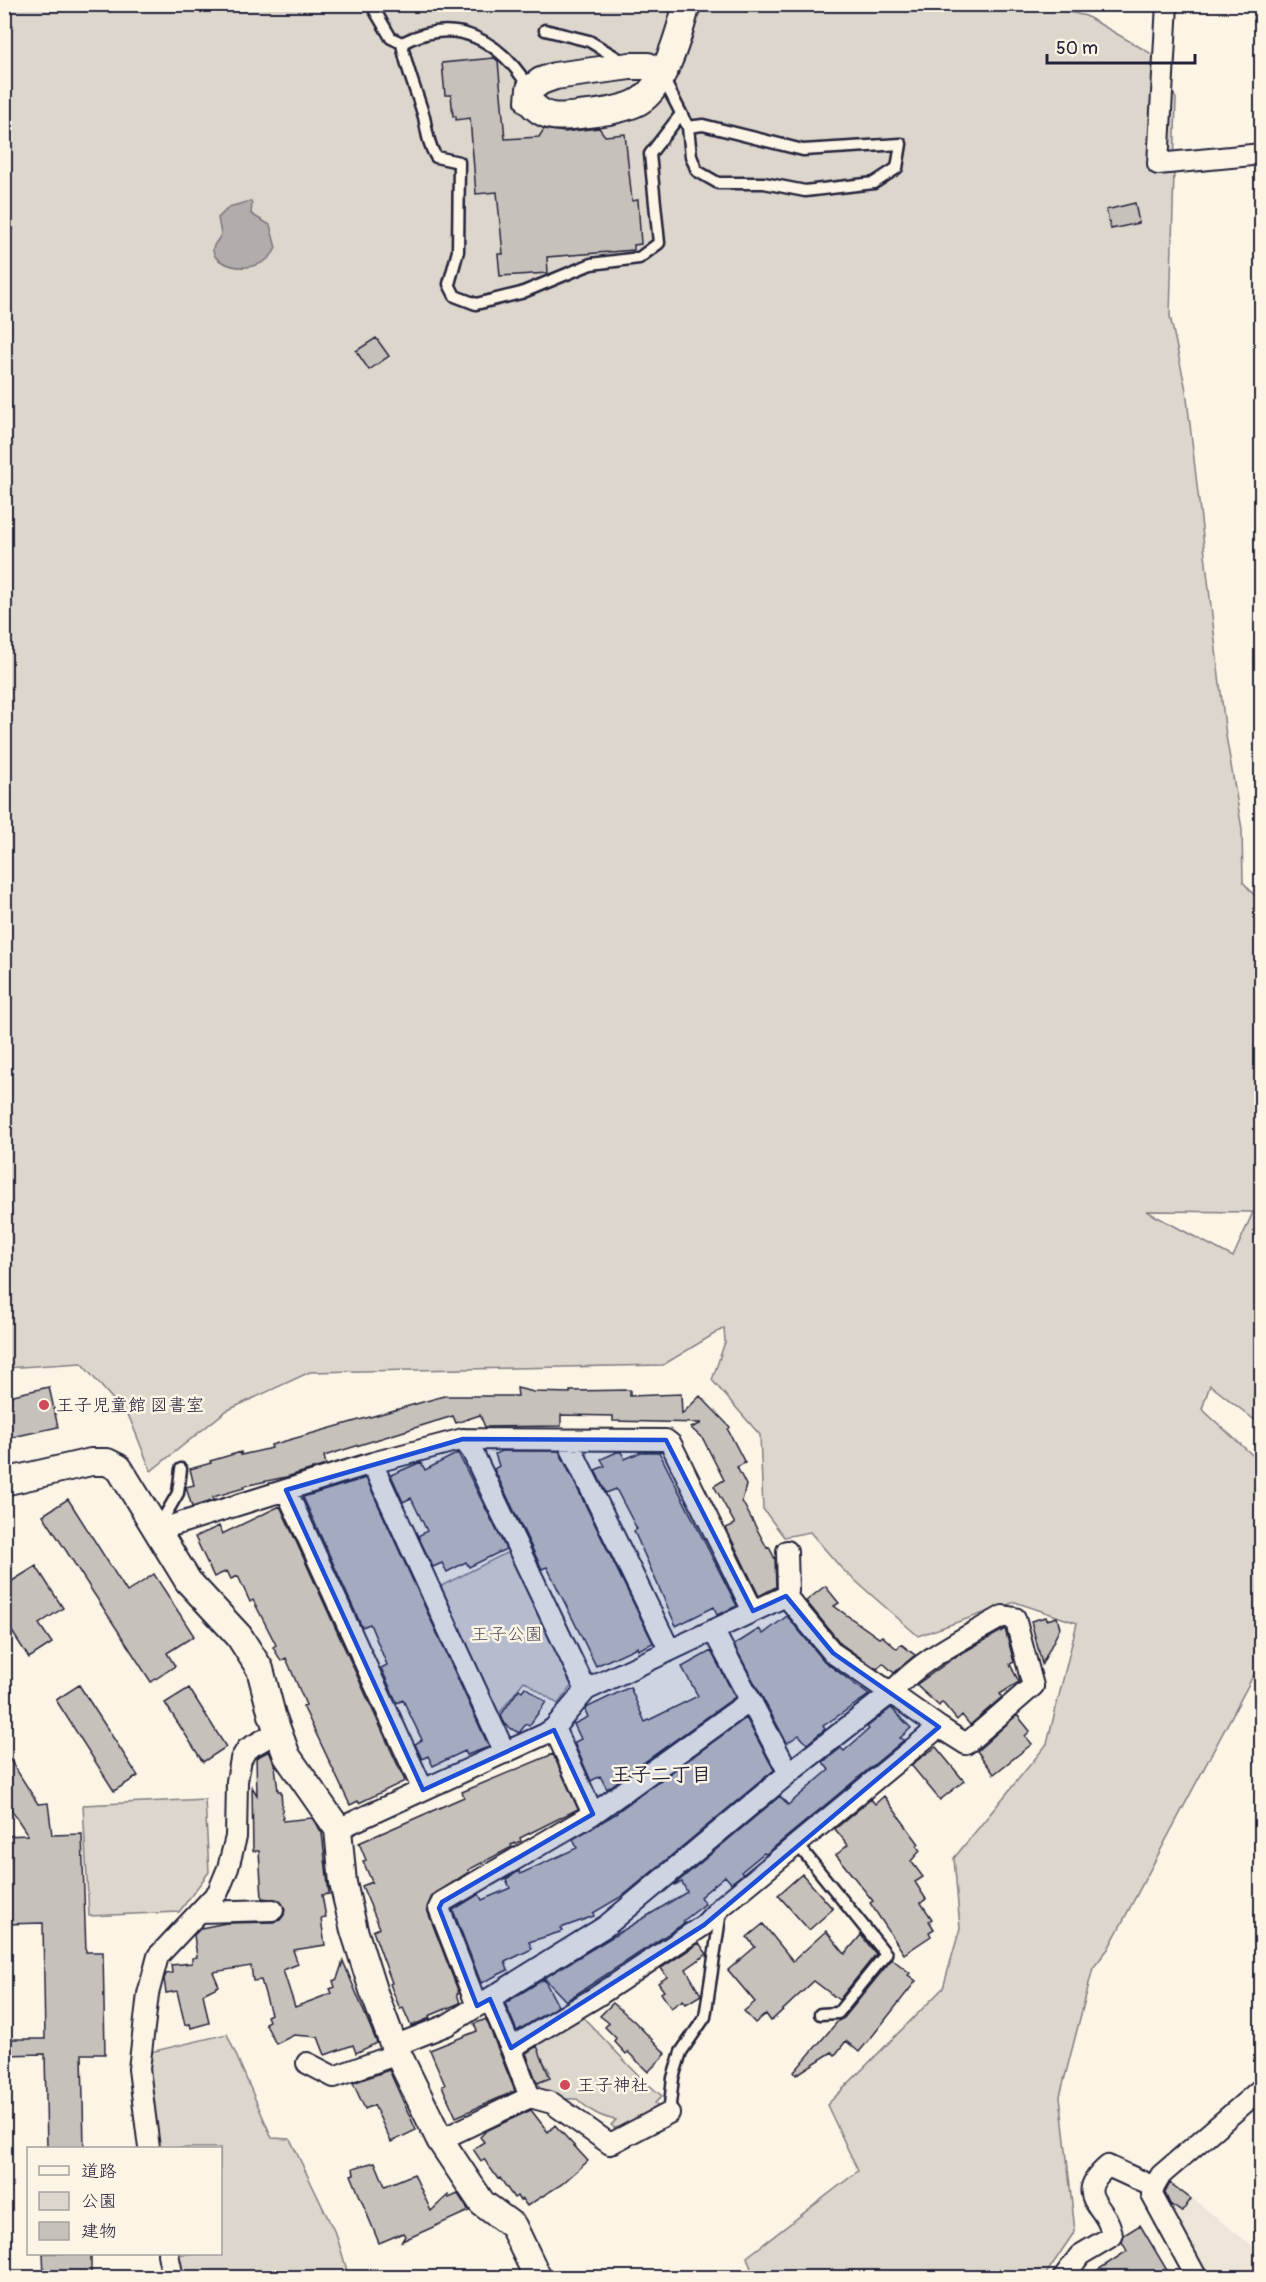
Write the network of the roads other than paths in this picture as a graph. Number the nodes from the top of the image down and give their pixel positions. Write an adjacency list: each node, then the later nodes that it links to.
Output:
1 (371, 4): 5 (lane)
2 (687, 4): 7 (street)
3 (1167, 4): 11 (street)
4 (545, 30): 6 (lane)
5 (402, 43): 8 (lane); 9 (lane)
6 (630, 66): 7 (street); 8 (street)
7 (662, 75): 8 (street); 9 (lane)
8 (530, 89)
9 (681, 114): 10 (lane)
10 (688, 127): 10 (lane)
11 (1262, 154)
12 (463, 1439): 13 (street); 14 (street); 24 (street)
13 (567, 1440): 21 (street); 23 (street)
14 (372, 1462): 17 (street); 30 (street)
15 (181, 1469): 18 (lane)
16 (4, 1482): 18 (street)
17 (286, 1490): 18 (street); 32 (street)
18 (162, 1528): 29 (street)
19 (787, 1551): 20 (street)
20 (786, 1596): 21 (street); 25 (street)
21 (753, 1611): 22 (street)
22 (713, 1630): 23 (street); 26 (street)
23 (669, 1649): 24 (street)
24 (586, 1690): 28 (street)
25 (891, 1693): 27 (street); 27 (street); 31 (street)
26 (750, 1701): 31 (street); 33 (street)
27 (939, 1727): 35 (street)
28 (554, 1728): 30 (street); 33 (street)
29 (277, 1731): 34 (street); 38 (street)
30 (506, 1753): 32 (street)
31 (789, 1773): 39 (street)
32 (423, 1790): 34 (street)
33 (593, 1814): 39 (street)
34 (339, 1829): 42 (street)
35 (798, 1845): 36 (street); 40 (lane)
36 (721, 1907): 41 (street); 46 (lane)
37 (273, 1910): 38 (street)
38 (201, 1912): 48 (street)
39 (484, 2002): 41 (street); 42 (street)
40 (820, 2014)
41 (511, 2048): 45 (street)
42 (395, 2050): 43 (street); 47 (street)
43 (307, 2064)
44 (1262, 2088): 49 (street)
45 (530, 2097): 46 (street); 47 (street)
46 (669, 2113)
47 (440, 2140): 52 (street)
48 (148, 2147)
49 (1154, 2187): 53 (street); 54 (street)
50 (168, 2255): 51 (street)
51 (173, 2277)
52 (538, 2277)
53 (1063, 2277)
54 (1197, 2277)

